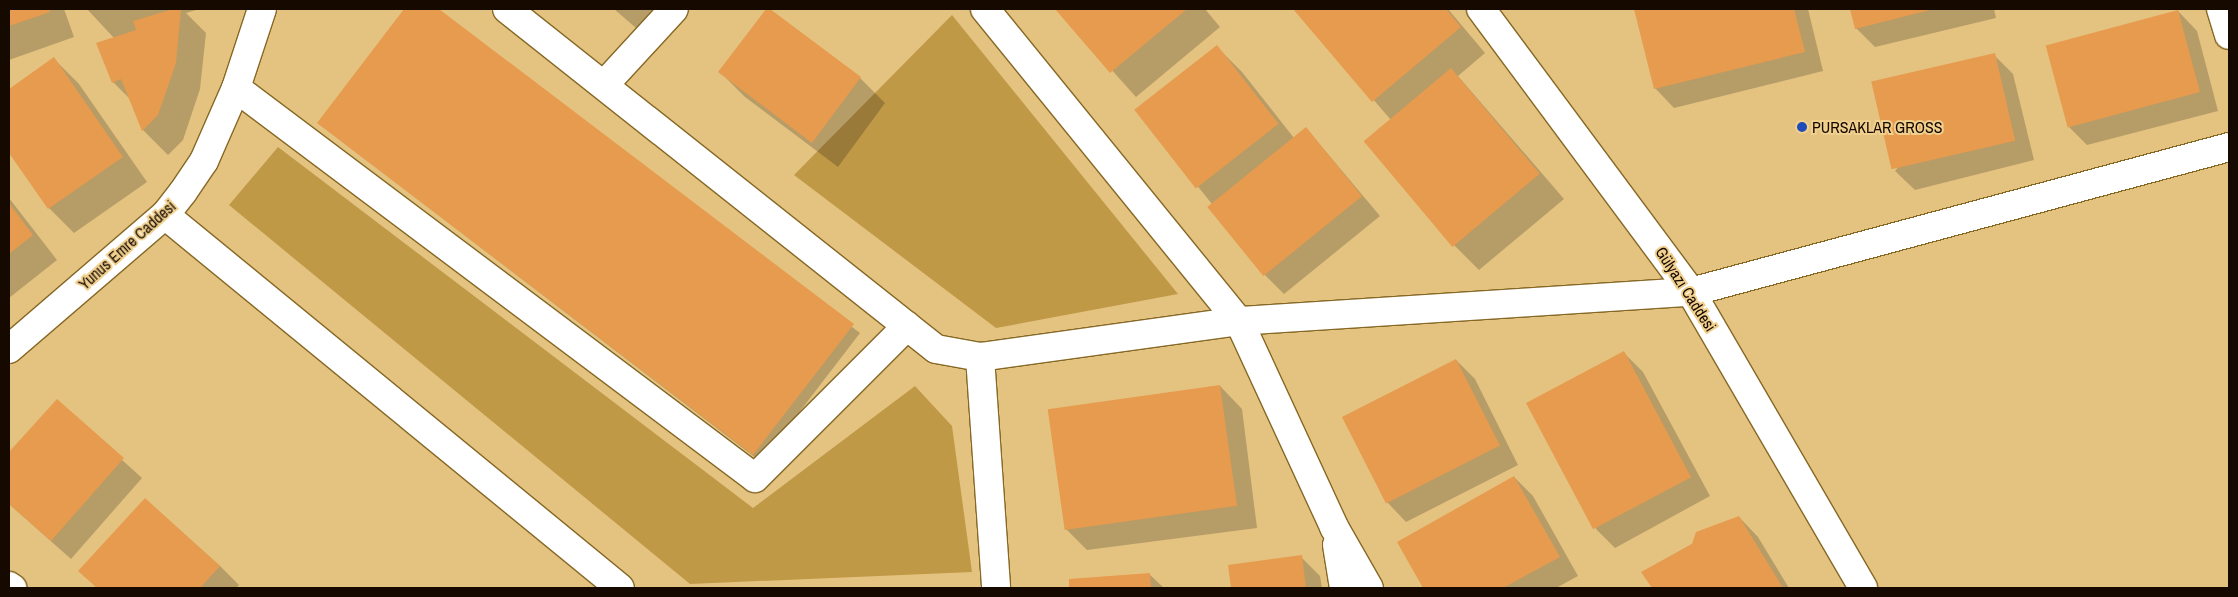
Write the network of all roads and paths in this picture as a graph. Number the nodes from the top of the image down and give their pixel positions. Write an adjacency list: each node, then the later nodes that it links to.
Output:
1 (262, 9): 9 (street, Yunus Emre Caddesi)
2 (507, 9): 8 (street)
3 (674, 9): 8 (street)
4 (986, 9): 13 (street)
5 (1480, 9): 12 (street, Gülyazı Caddesi)
6 (2220, 9): 7 (street)
7 (2229, 35)
8 (604, 85): 14 (street)
9 (236, 88): 11 (street, Yunus Emre Caddesi); 14 (street)
10 (2229, 147): 12 (street)
11 (165, 215): 15 (street, Yunus Emre Caddesi); 20 (street)
12 (1691, 292): 13 (street); 24 (street, Gülyazı Caddesi)
13 (1239, 321): 16 (street); 17 (street)
14 (906, 326): 16 (street)
15 (9, 349)
16 (980, 357): 21 (street)
17 (1334, 527): 22 (street); 23 (street)
18 (9, 586): 19 (street)
19 (12, 588)
20 (620, 588)
21 (996, 588)
22 (1344, 588)
23 (1369, 588)
24 (1863, 588)

